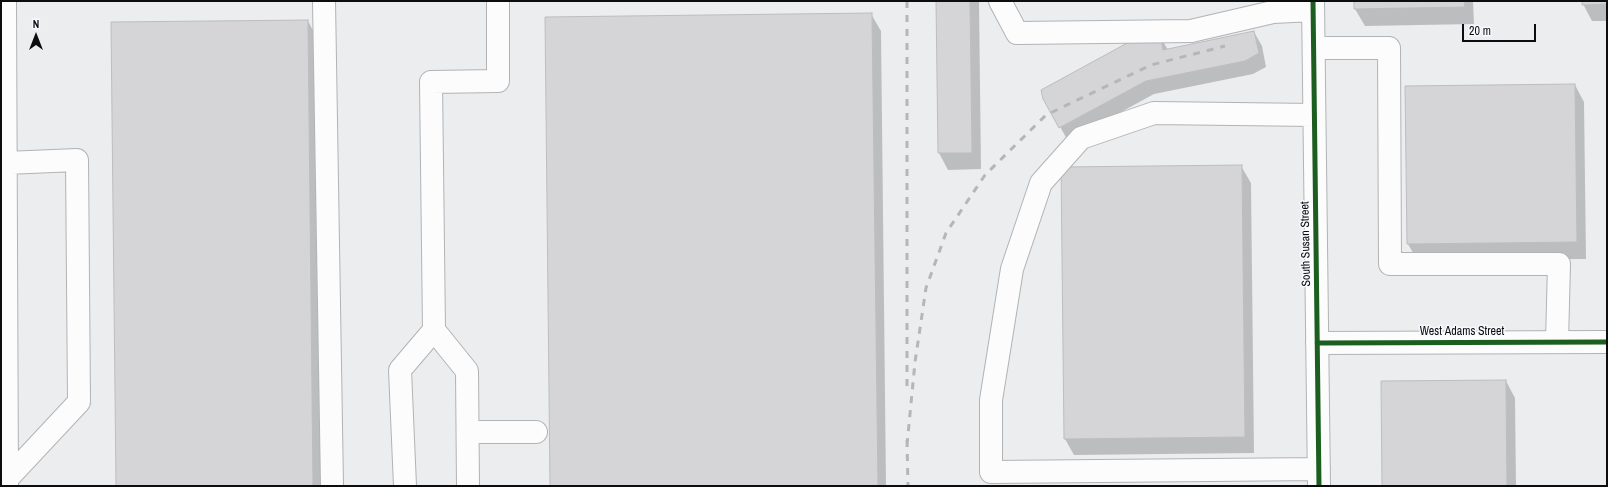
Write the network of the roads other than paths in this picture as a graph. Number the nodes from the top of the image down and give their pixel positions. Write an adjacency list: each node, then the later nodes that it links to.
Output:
1 (5, 1): 8 (street)
2 (324, 1): 17 (street)
3 (498, 1): 9 (street)
4 (1000, 1): 5 (street)
5 (1313, 5): 6 (street, South Susan Street)
6 (1314, 48): 7 (street, South Susan Street); 10 (street)
7 (1314, 114): 12 (street, South Susan Street); 15 (street)
8 (6, 163): 16 (street); 16 (street)
9 (434, 330): 13 (street); 18 (street)
10 (1557, 342): 11 (street, West Adams Street); 12 (street, West Adams Street)
11 (1607, 342)
12 (1317, 343): 15 (street, South Susan Street)
13 (468, 432): 14 (street); 19 (street)
14 (536, 432)
15 (1319, 477)
16 (7, 482)
17 (332, 486)
18 (405, 486)
19 (468, 486)

